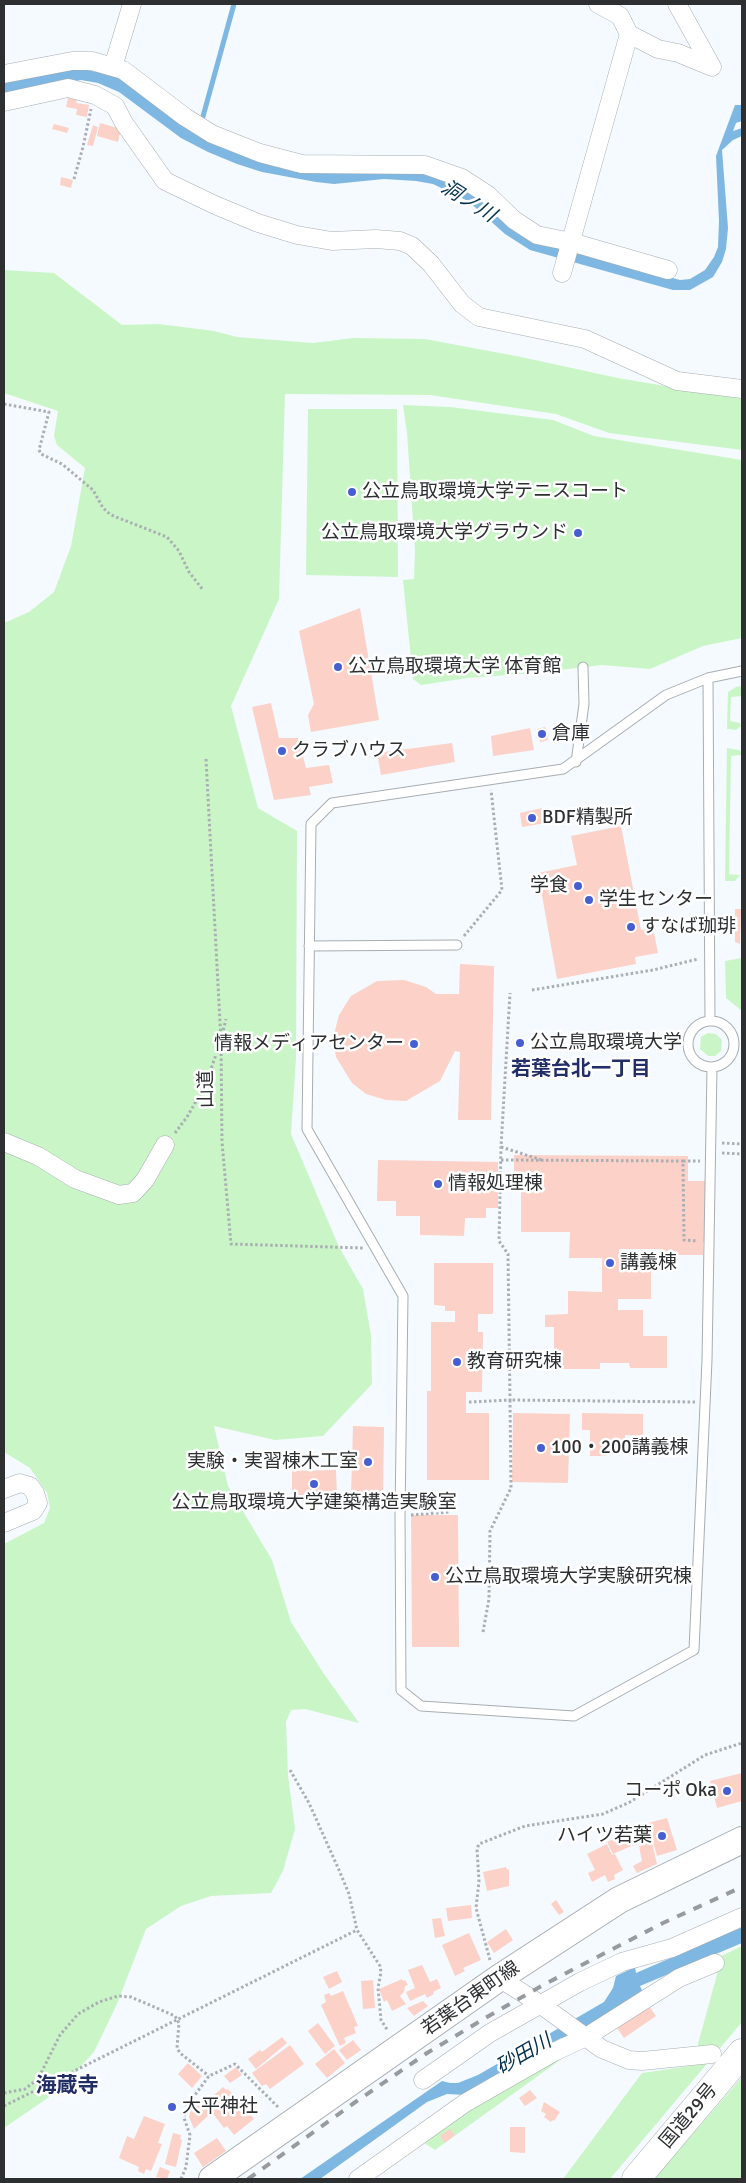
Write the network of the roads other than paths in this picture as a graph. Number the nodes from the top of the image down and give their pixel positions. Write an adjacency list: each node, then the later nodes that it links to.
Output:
1 (132, 4): 5 (street)
2 (598, 4): 4 (street)
3 (677, 4): 4 (street)
4 (629, 34): 8 (street)
5 (113, 67): 6 (street); 8 (street)
6 (4, 74)
7 (4, 102): 11 (street)
8 (571, 242): 9 (street); 10 (street)
9 (668, 270)
10 (562, 273)
11 (742, 389)
12 (583, 667): 15 (lane)
13 (742, 671): 14 (lane)
14 (708, 678): 15 (lane); 18 (lane)
15 (576, 762): 17 (lane)
16 (456, 945): 17 (lane)
17 (309, 946): 22 (lane)
18 (710, 1020): 19 (lane); 22 (lane)
19 (738, 1034): 20 (lane)
20 (732, 1056): 21 (lane); 22 (lane)
21 (742, 1057)
22 (712, 1068)
23 (4, 1142): 24 (street)
24 (166, 1145)
25 (4, 1489): 26 (street)
26 (4, 1523)
27 (742, 1840): 30 (main road, 若葉台東町線)
28 (742, 1917): 31 (street)
29 (715, 1963): 32 (street)
30 (499, 1978): 31 (street); 36 (main road, 若葉台東町線)
31 (544, 2008): 32 (street); 35 (street)
32 (584, 2035): 34 (street); 37 (street)
33 (742, 2053): 38 (highway, 国道29号)
34 (712, 2054)
35 (423, 2080)
36 (212, 2179)
37 (358, 2179)
38 (636, 2179)

